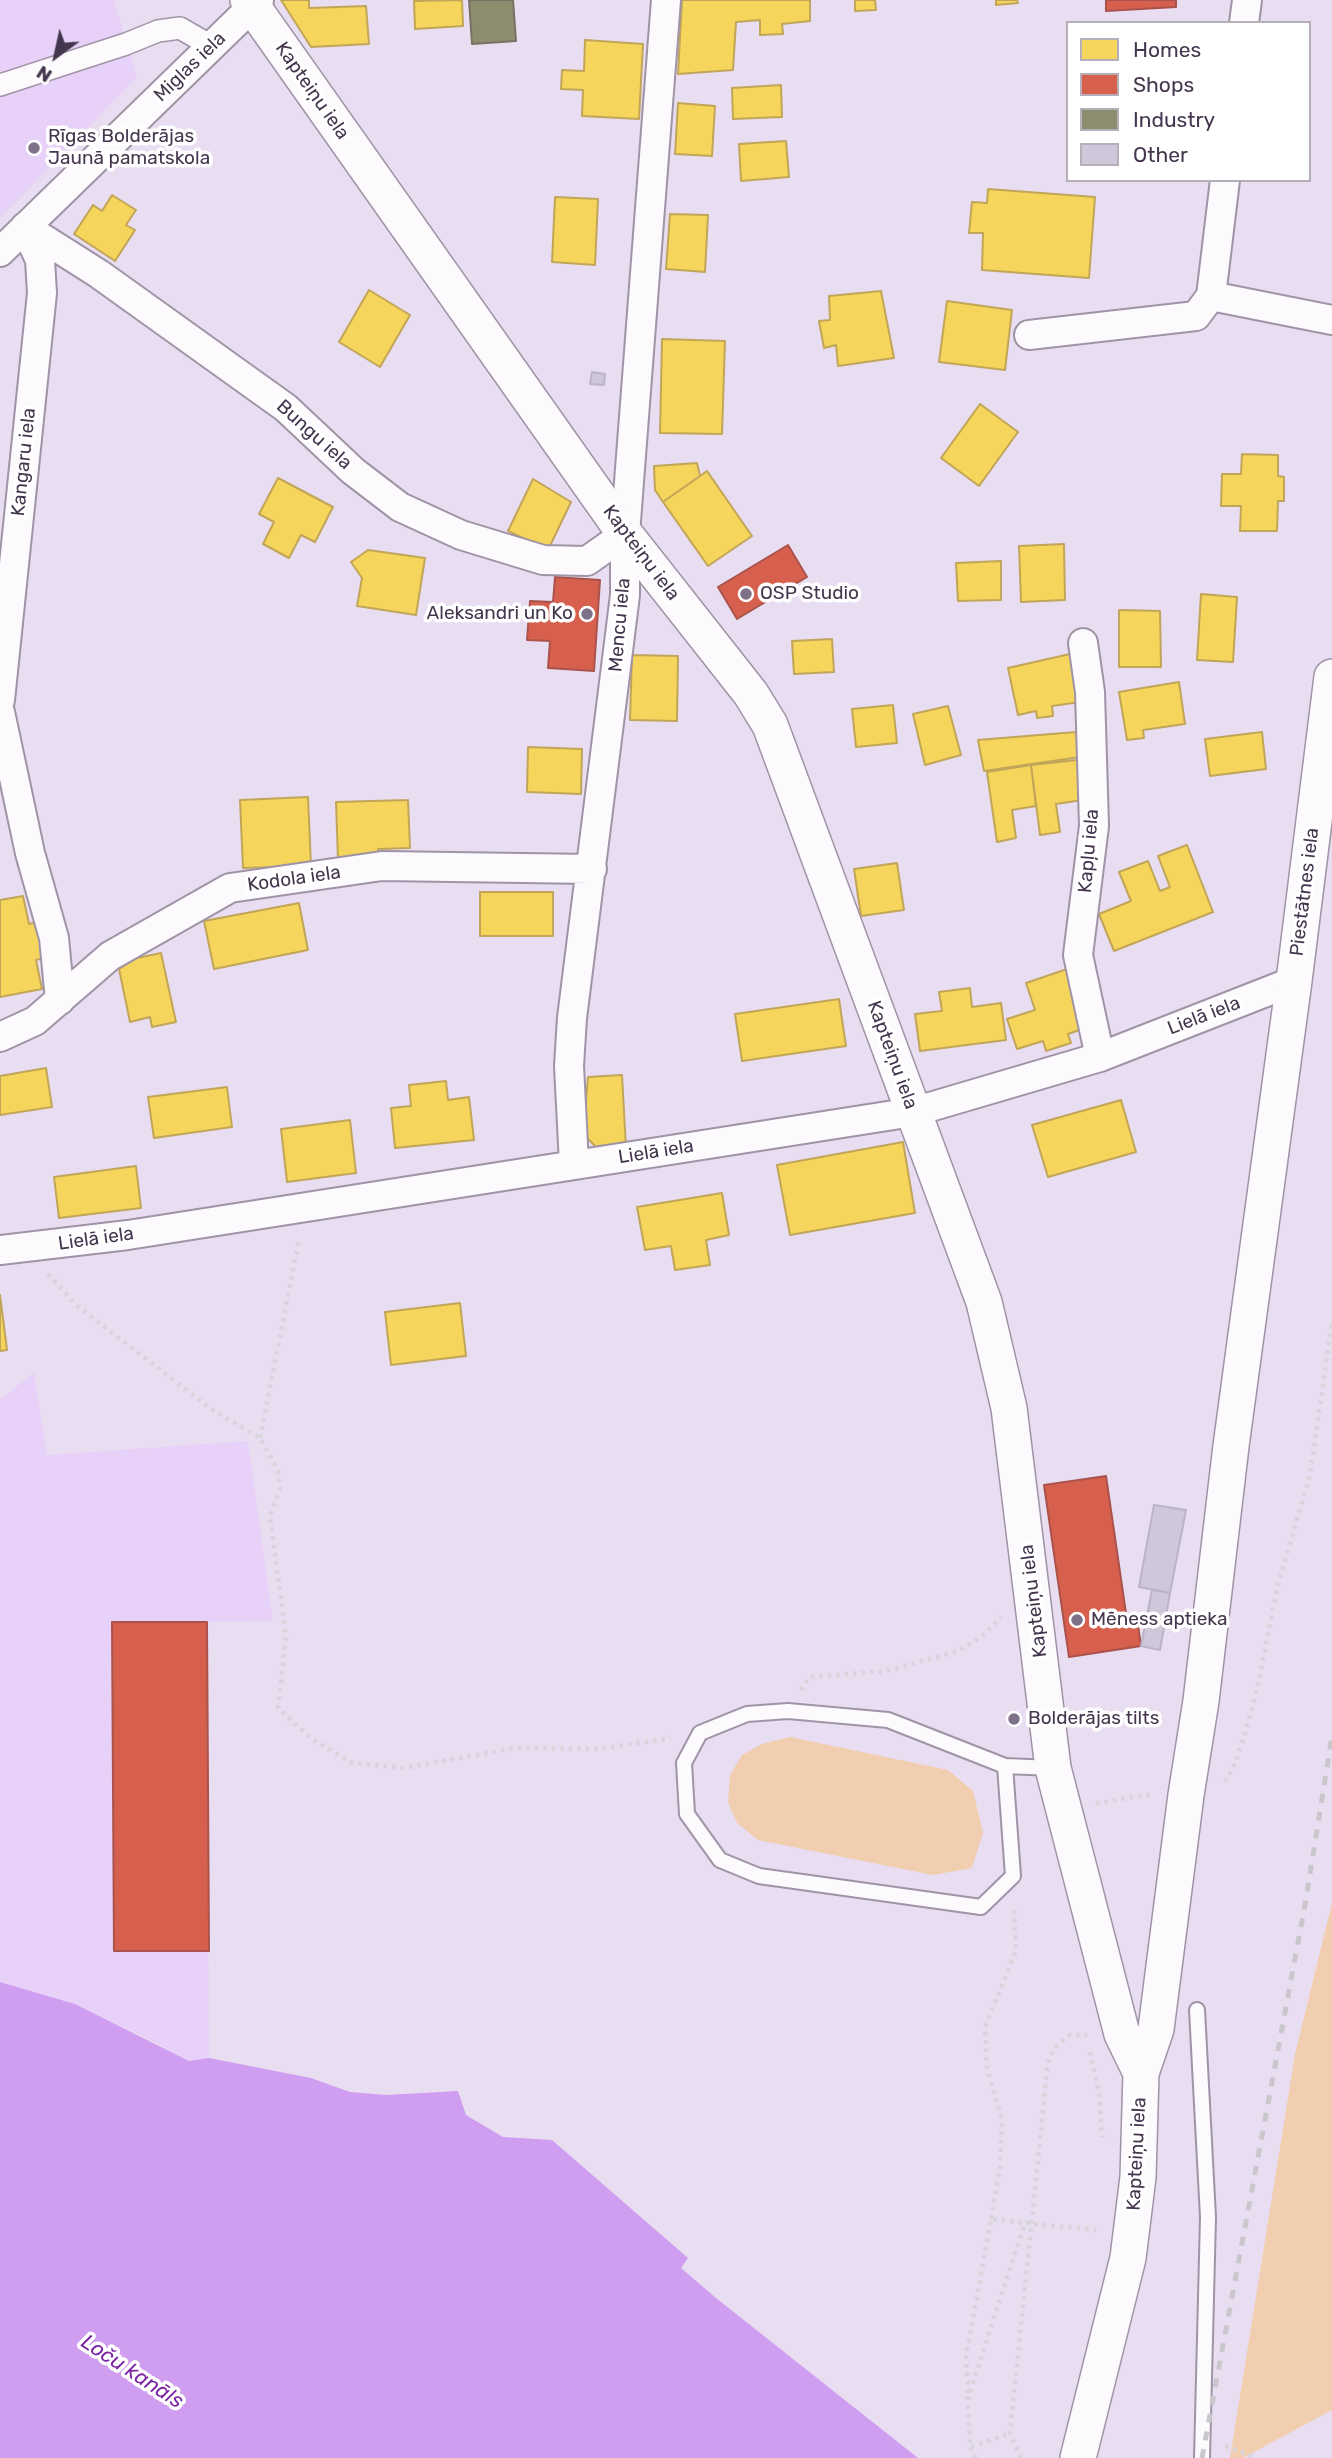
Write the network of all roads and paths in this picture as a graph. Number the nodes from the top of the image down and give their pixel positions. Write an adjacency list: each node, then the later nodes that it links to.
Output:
1 (666, 0): 13 (street, Mencu iela)
2 (1247, 0): 4 (street)
3 (253, 2): 5 (street, Miglas iela); 13 (street, Kapteiņu iela)
4 (1244, 21)
5 (211, 46): 6 (street); 8 (street, Miglas iela)
6 (0, 85)
7 (1225, 182): 10 (street)
8 (25, 227): 9 (street, Miglas iela); 13 (street, Bungu iela); 16 (street, Kangaru iela)
9 (0, 252)
10 (1210, 296): 11 (street); 12 (street)
11 (1332, 320)
12 (1029, 335)
13 (625, 534): 18 (street, Mencu iela); 23 (street, Kapteiņu iela)
14 (1083, 643): 22 (street, Kapļu iela)
15 (1332, 677): 19 (street, Piestātnes iela)
16 (0, 700)
17 (0, 712): 20 (street)
18 (592, 869): 20 (street, Kodola iela); 24 (street, Mencu iela)
19 (1294, 981): 22 (street, Lielā iela); 37 (street, Piestātnes iela)
20 (60, 1000): 21 (street, Kodola iela)
21 (0, 1037)
22 (1100, 1057): 23 (street, Lielā iela)
23 (912, 1112): 24 (street, Lielā iela); 33 (street, Kapteiņu iela)
24 (574, 1164): 25 (street, Lielā iela)
25 (306, 1207): 26 (street, Lielā iela); 28 (path)
26 (14, 1249): 28 (path)
27 (1332, 1321): 34 (path)
28 (260, 1438): 31 (path)
29 (1001, 1616): 30 (path)
30 (788, 1711): 31 (lane); 32 (lane)
31 (700, 1733): 35 (lane)
32 (1005, 1766): 33 (lane); 35 (lane)
33 (1053, 1768): 37 (street, Kapteiņu iela)
34 (1220, 1792)
35 (1013, 1877): 39 (path)
36 (1197, 2010): 52 (lane)
37 (1141, 2073): 51 (street, Kapteiņu iela)
38 (1102, 2139): 41 (path)
39 (991, 2219): 42 (path); 45 (path)
40 (1097, 2219): 43 (path)
41 (1033, 2223): 42 (path); 43 (path); 46 (path)
42 (1024, 2224): 45 (path)
43 (1096, 2230): 44 (path)
44 (1095, 2239)
45 (968, 2398): 48 (path)
46 (1010, 2433): 48 (path); 50 (path)
47 (1222, 2445): 53 (path)
48 (971, 2447): 49 (path)
49 (976, 2458)
50 (1021, 2458)
51 (1078, 2458)
52 (1202, 2458)
53 (1257, 2458)

